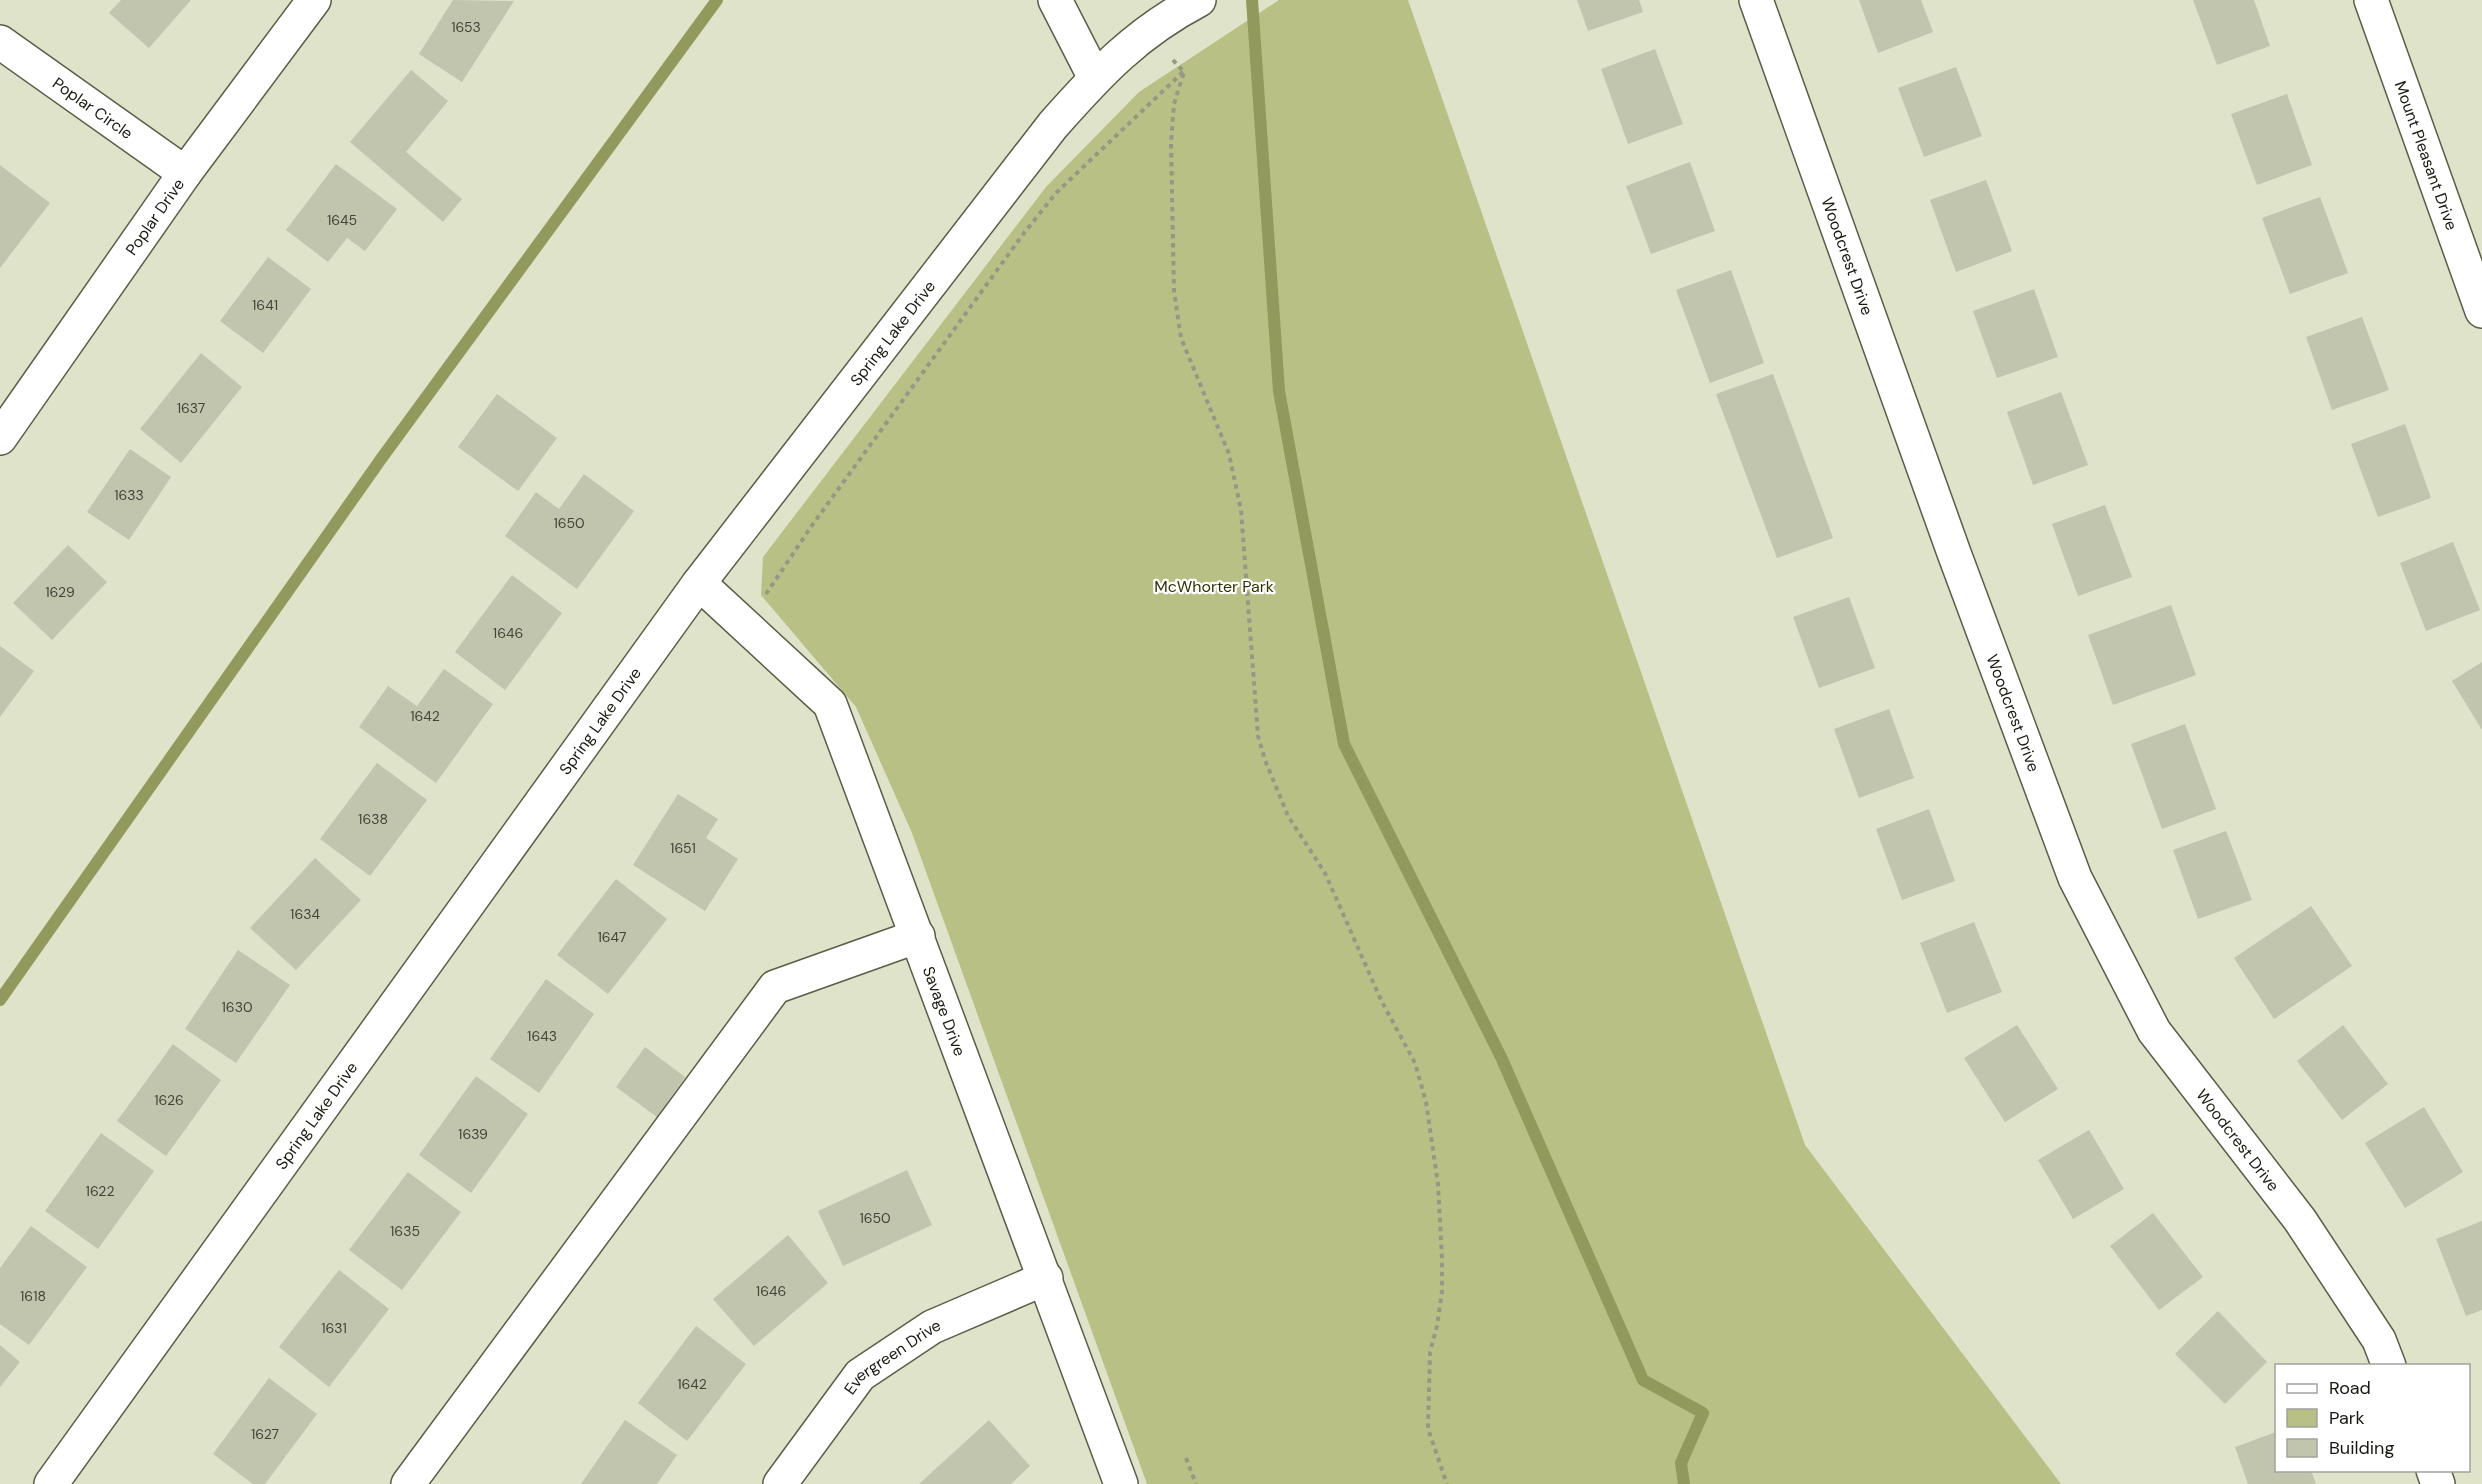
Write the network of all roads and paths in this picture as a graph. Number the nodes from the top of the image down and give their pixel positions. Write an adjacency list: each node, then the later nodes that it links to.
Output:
1 (314, 0): 10 (street, Poplar Drive)
2 (1055, 0): 9 (street)
3 (1756, 0): 17 (street, Woodcrest Drive)
4 (2371, 0): 11 (street, Mount Pleasant Drive)
5 (1191, 4): 6 (street, Spring Lake Drive)
6 (1146, 31): 8 (path); 9 (street, Spring Lake Drive)
7 (0, 42): 10 (street, Poplar Circle)
8 (1184, 72): 14 (path); 24 (path)
9 (1095, 78): 13 (street, Spring Lake Drive)
10 (185, 173): 12 (street, Poplar Drive)
11 (2482, 311)
12 (0, 438)
13 (699, 584): 14 (street, Savage Drive); 19 (street, Spring Lake Drive)
14 (743, 624): 15 (street, Savage Drive)
15 (918, 936): 16 (street, Savage Drive); 20 (street)
16 (1046, 1278): 21 (street, Evergreen Drive); 22 (street, Savage Drive)
17 (2389, 1364)
18 (1186, 1458): 23 (path)
19 (51, 1484)
20 (408, 1484)
21 (780, 1484)
22 (1121, 1484)
23 (1196, 1484)
24 (1447, 1484)

